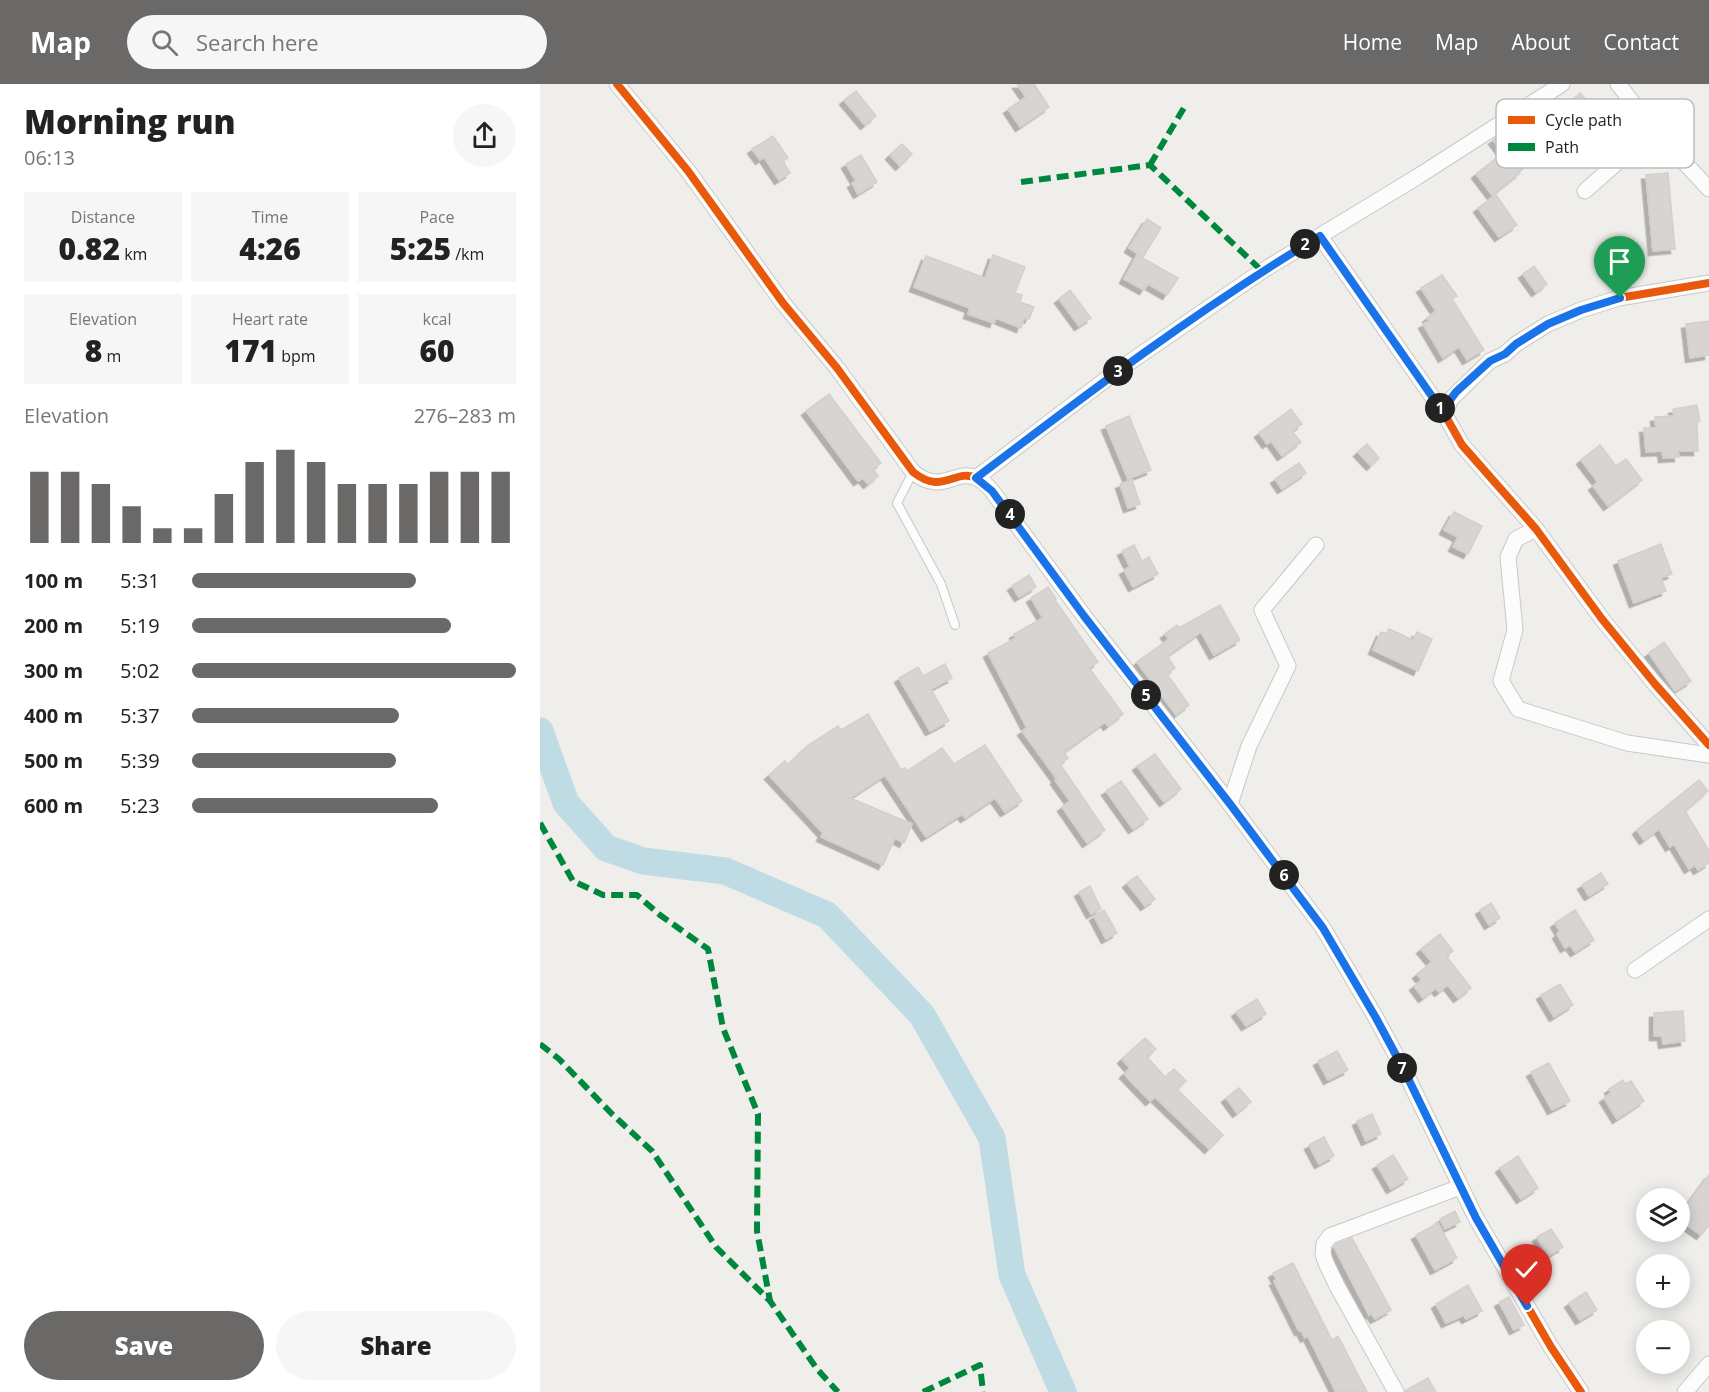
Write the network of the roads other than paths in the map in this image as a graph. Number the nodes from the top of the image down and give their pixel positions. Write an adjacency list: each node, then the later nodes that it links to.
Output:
1 (617, 84): 14 (street)
2 (1562, 84): 4 (street)
3 (1618, 84): 5 (street)
4 (1539, 99)
5 (1630, 99)
6 (1496, 127): 11 (street)
7 (1611, 168): 10 (street)
8 (1689, 168): 9 (street)
9 (1709, 189)
10 (1585, 191)
11 (1320, 236): 13 (street); 15 (street)
12 (1709, 283): 13 (street)
13 (1445, 415): 16 (street)
14 (913, 472): 15 (street); 18 (lane)
15 (976, 478): 21 (street)
16 (1536, 528): 19 (street); 20 (street)
17 (1316, 544): 21 (street)
18 (955, 625)
19 (1709, 745)
20 (1709, 755)
21 (1230, 804): 24 (street)
22 (1709, 919): 23 (street)
23 (1635, 970)
24 (1460, 1187): 26 (street); 27 (street)
25 (1709, 1364): 28 (street)
26 (1396, 1392)
27 (1581, 1392)
28 (1684, 1392)

